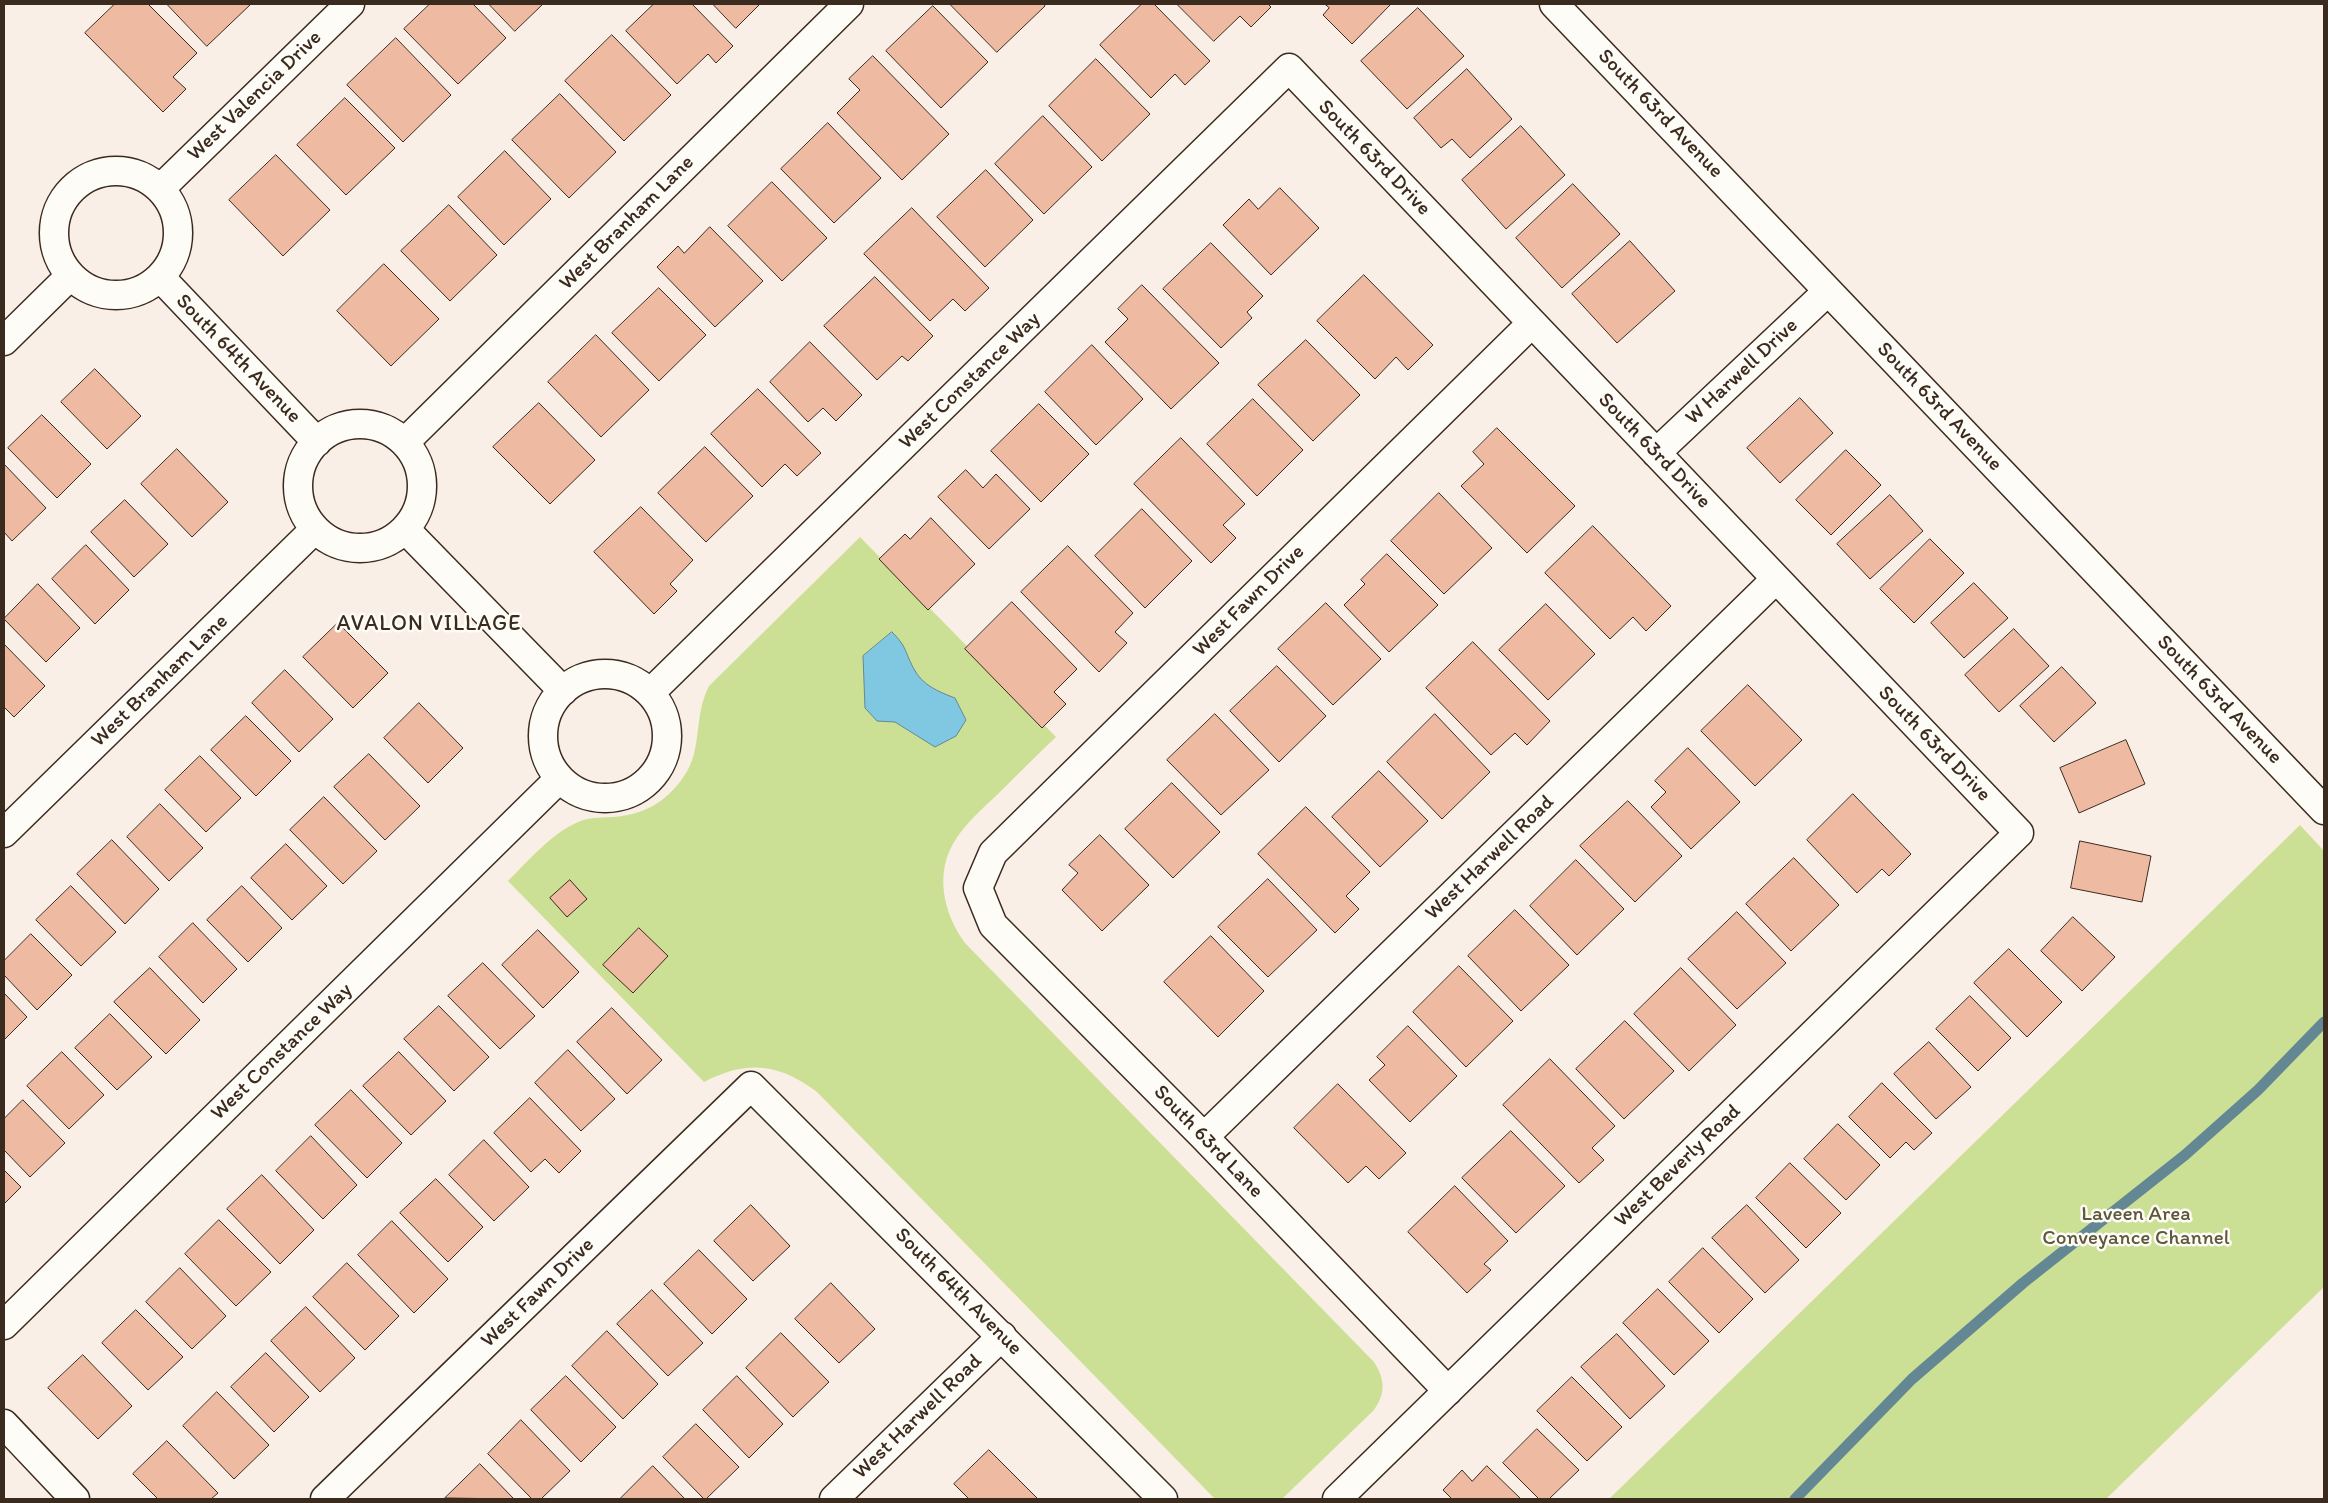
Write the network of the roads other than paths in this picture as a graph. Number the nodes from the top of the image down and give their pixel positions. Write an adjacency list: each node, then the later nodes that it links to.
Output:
1 (350, 4): 5 (street, West Valencia Drive)
2 (849, 4): 12 (street, West Branham Lane)
3 (1554, 4): 8 (street, South 63rd Avenue)
4 (1289, 68): 9 (street, South 63rd Drive); 18 (street, West Constance Way)
5 (160, 189): 6 (street); 7 (street)
6 (70, 276): 7 (street); 10 (street)
7 (160, 277): 11 (street, South 64th Avenue)
8 (1828, 291): 13 (street, W Harwell Drive); 20 (street, South 63rd Avenue)
9 (1532, 323): 13 (street, South 63rd Drive); 23 (street, West Fawn Drive)
10 (4, 341)
11 (317, 442): 12 (street); 14 (street)
12 (405, 442): 15 (street)
13 (1656, 453): 16 (street, South 63rd Drive)
14 (315, 529): 15 (street); 21 (street, West Branham Lane)
15 (405, 529): 17 (street)
16 (1776, 578): 22 (street, South 63rd Drive); 25 (street, West Harwell Road)
17 (563, 691): 18 (street); 19 (street)
18 (650, 693): 19 (street)
19 (559, 779): 26 (street, West Constance Way)
20 (2324, 810)
21 (4, 833)
22 (2019, 833): 28 (street, West Beverly Road)
23 (978, 888): 25 (street, South 63rd Lane)
24 (751, 1086): 27 (street, South 64th Avenue); 31 (street, West Fawn Drive)
25 (1204, 1137): 28 (street, South 63rd Lane)
26 (4, 1324)
27 (1002, 1336): 32 (street, West Harwell Road); 33 (street, South 64th Avenue)
28 (1448, 1391): 34 (street, West Beverly Road)
29 (4, 1424): 30 (street)
30 (75, 1499)
31 (325, 1499)
32 (834, 1499)
33 (1163, 1499)
34 (1337, 1499)

